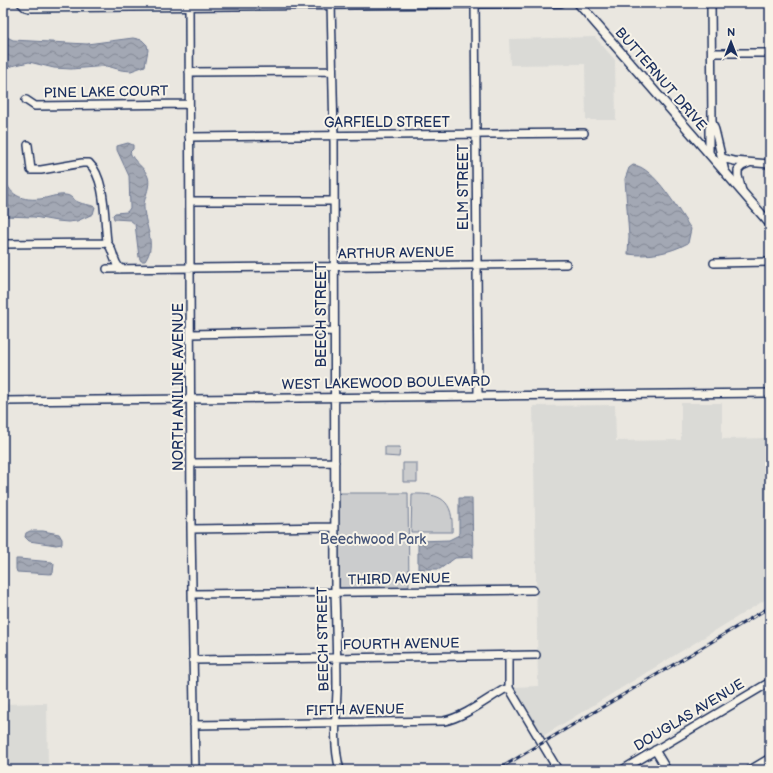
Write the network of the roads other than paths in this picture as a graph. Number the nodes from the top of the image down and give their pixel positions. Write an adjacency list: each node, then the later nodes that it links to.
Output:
1 (20, 3): 5 (street)
2 (561, 3): 7 (street)
3 (578, 3): 20 (main road, BUTTERNUT DRIVE)
4 (711, 3): 8 (street)
5 (189, 4): 6 (street); 11 (street, NORTH ANILINE AVENUE)
6 (331, 4): 7 (street); 10 (street, BEECH STREET)
7 (475, 4): 16 (street, ELM STREET)
8 (712, 53): 9 (street); 14 (street)
9 (770, 53)
10 (332, 71): 11 (street); 17 (street, BEECH STREET)
11 (189, 72): 13 (street, NORTH ANILINE AVENUE)
12 (26, 100): 13 (street, PINE LAKE COURT)
13 (189, 104): 18 (street, NORTH ANILINE AVENUE)
14 (712, 122): 20 (street); 21 (street)
15 (584, 133): 16 (street, GARFIELD STREET)
16 (476, 135): 17 (street, GARFIELD STREET); 34 (street, ELM STREET)
17 (334, 136): 18 (street, GARFIELD STREET); 26 (street, BEECH STREET)
18 (189, 137): 27 (street, NORTH ANILINE AVENUE)
19 (28, 145): 29 (street)
20 (709, 153): 24 (main road, BUTTERNUT DRIVE)
21 (722, 158): 22 (street); 24 (street)
22 (751, 163): 23 (street); 25 (street)
23 (770, 164)
24 (725, 172): 25 (main road, BUTTERNUT DRIVE)
25 (742, 191): 28 (main road, BUTTERNUT DRIVE)
26 (333, 201): 27 (street); 35 (street, BEECH STREET)
27 (190, 202): 36 (street, NORTH ANILINE AVENUE)
28 (770, 224)
29 (107, 243): 30 (street); 38 (street)
30 (3, 244)
31 (770, 262): 32 (street)
32 (714, 263)
33 (566, 264): 34 (street, ARTHUR AVENUE)
34 (476, 265): 35 (street, ARTHUR AVENUE); 42 (street, ELM STREET)
35 (334, 266): 36 (street, ARTHUR AVENUE); 39 (street, BEECH STREET)
36 (191, 268): 38 (street, ARTHUR AVENUE); 40 (street, NORTH ANILINE AVENUE)
37 (107, 269): 38 (street, ARTHUR AVENUE)
38 (120, 269)
39 (334, 331): 40 (street); 43 (street, BEECH STREET)
40 (191, 334): 44 (street, NORTH ANILINE AVENUE)
41 (770, 393): 42 (street, WEST LAKEWOOD BOULEVARD)
42 (478, 395): 43 (street, WEST LAKEWOOD BOULEVARD)
43 (335, 397): 44 (street, WEST LAKEWOOD BOULEVARD); 46 (street, BEECH STREET)
44 (191, 399): 45 (street, WEST LAKEWOOD BOULEVARD); 47 (street, NORTH ANILINE AVENUE)
45 (3, 401)
46 (335, 462): 47 (street); 48 (street, BEECH STREET)
47 (192, 463): 49 (street, NORTH ANILINE AVENUE)
48 (335, 527): 49 (street); 51 (street, BEECH STREET)
49 (191, 529): 52 (street, NORTH ANILINE AVENUE)
50 (533, 590): 51 (street, THIRD AVENUE)
51 (335, 592): 52 (street, THIRD AVENUE); 55 (street, BEECH STREET)
52 (192, 594): 56 (street, NORTH ANILINE AVENUE)
53 (509, 655): 54 (street, FOURTH AVENUE); 55 (street, FOURTH AVENUE); 58 (street)
54 (536, 655)
55 (337, 658): 56 (street, FOURTH AVENUE); 59 (street, BEECH STREET)
56 (194, 660): 60 (street, NORTH ANILINE AVENUE)
57 (770, 682): 61 (street, DOUGLAS AVENUE)
58 (509, 688): 59 (street, FIFTH AVENUE); 65 (street)
59 (336, 722): 60 (street, FIFTH AVENUE); 64 (street, BEECH STREET)
60 (194, 725): 63 (street, NORTH ANILINE AVENUE)
61 (655, 750): 66 (street, DOUGLAS AVENUE); 67 (street)
62 (770, 758): 68 (street)
63 (195, 770)
64 (340, 770)
65 (558, 770)
66 (622, 770)
67 (667, 770)
68 (750, 770)

